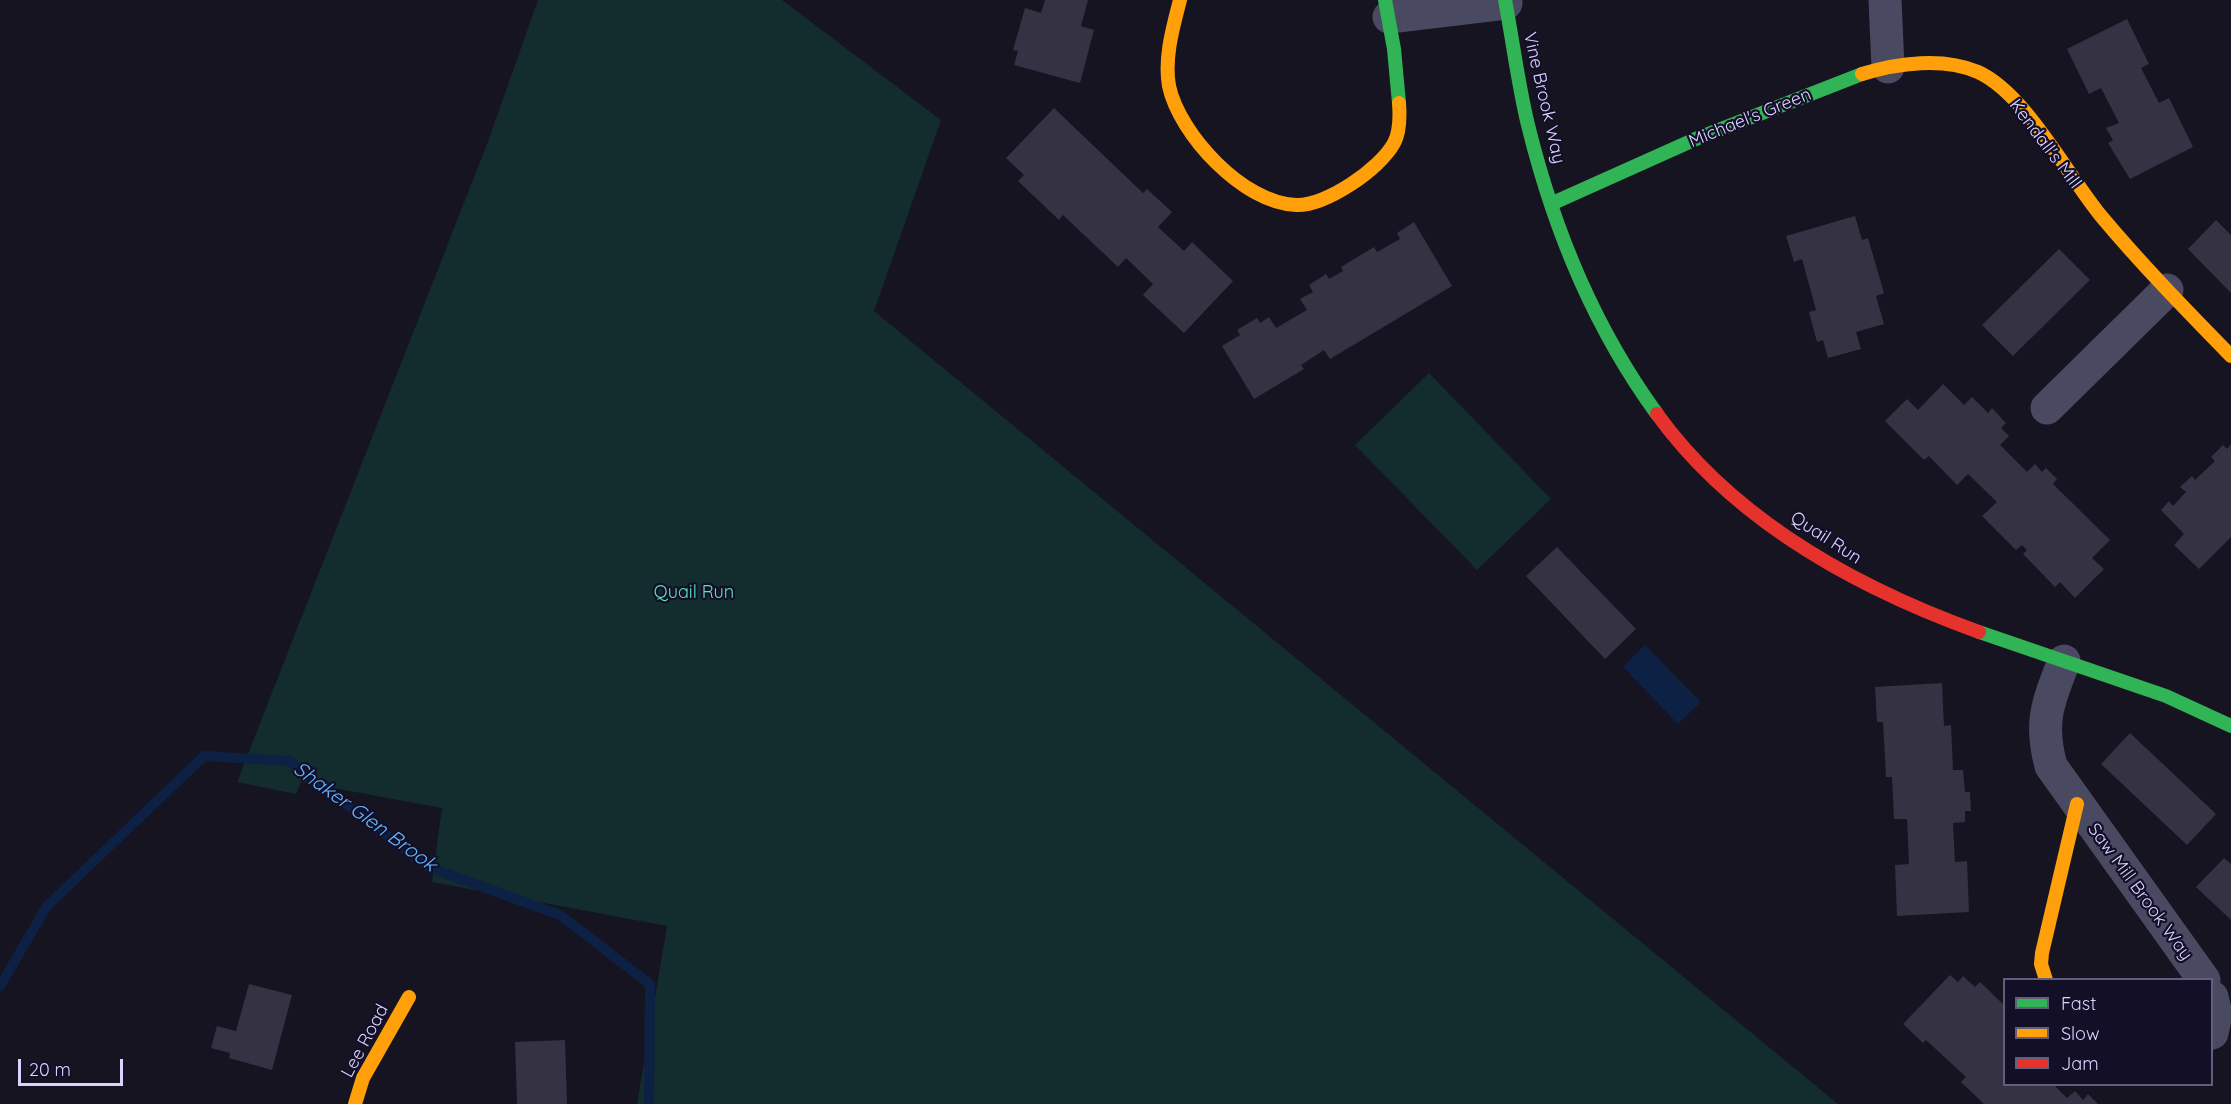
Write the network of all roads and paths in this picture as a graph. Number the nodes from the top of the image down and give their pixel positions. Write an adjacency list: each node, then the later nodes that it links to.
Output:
1 (1180, 0): 4 (street)
2 (1885, 0): 5 (street)
3 (1506, 2): 4 (street); 6 (street, Vine Brook Way)
4 (1387, 9)
5 (1888, 68): 6 (street, Michael's Green); 7 (street, Kendall's Mill)
6 (1553, 202): 10 (street, Quail Run)
7 (2167, 290): 8 (street, Kendall's Mill); 9 (street)
8 (2231, 356)
9 (2047, 408)
10 (2064, 661): 11 (street, Quail Run); 12 (street, Saw Mill Brook Way)
11 (2231, 726)
12 (2077, 804): 13 (street, Saw Mill Brook Way); 14 (street, Saw Mill Brook Way)
13 (2045, 978)
14 (2203, 978)
15 (409, 996): 18 (street, Lee Road)
16 (2213, 1004): 17 (street)
17 (2213, 1025)
18 (355, 1104)

